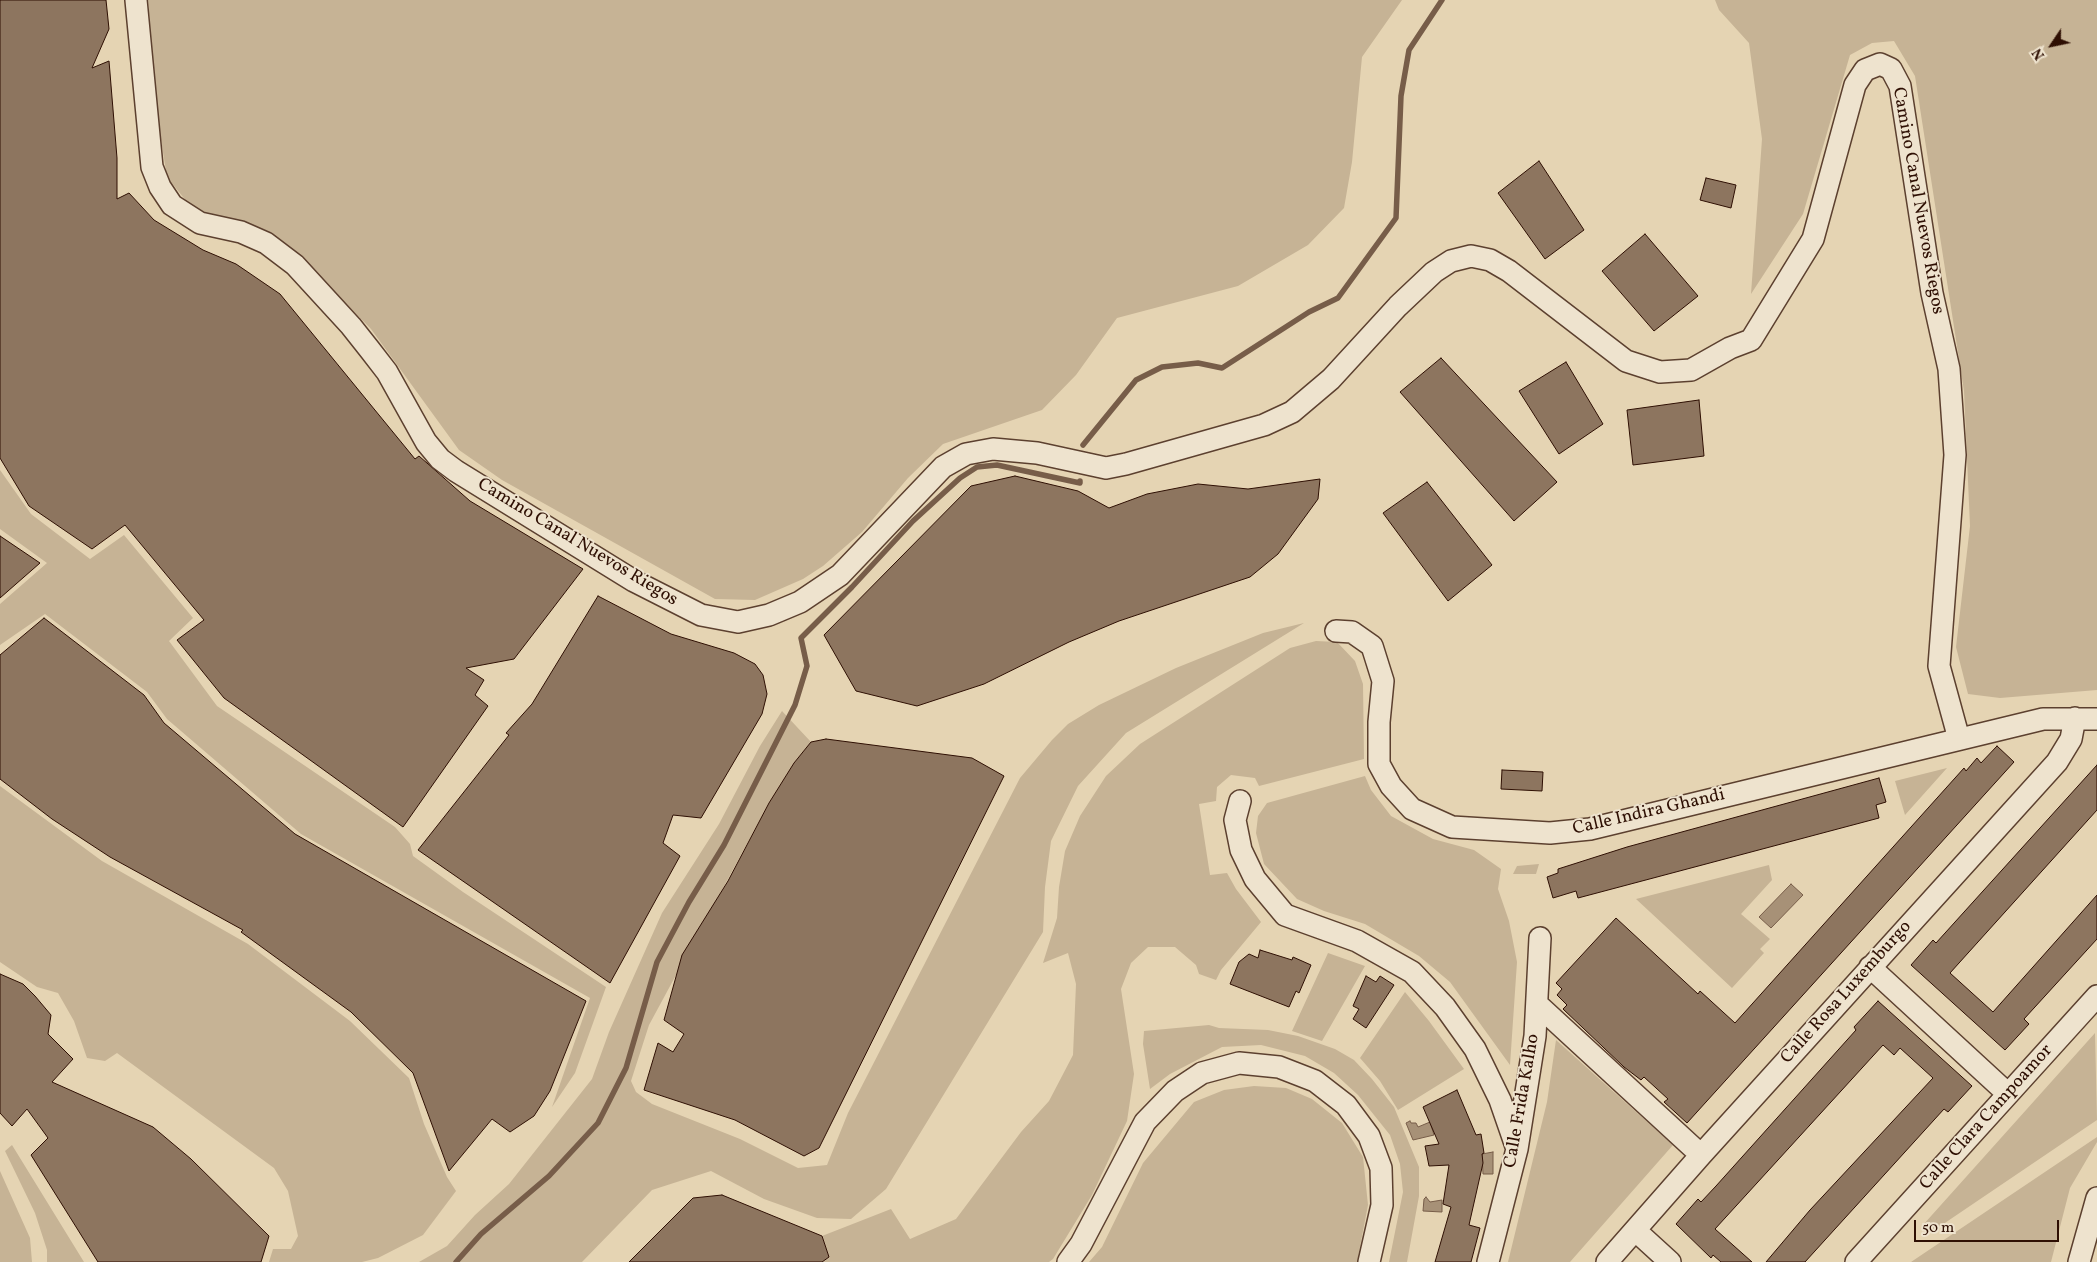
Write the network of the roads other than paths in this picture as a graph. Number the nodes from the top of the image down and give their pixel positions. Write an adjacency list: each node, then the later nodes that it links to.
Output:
1 (136, 0): 5 (street, Camino Canal Nuevos Riegos)
2 (1336, 631): 5 (street, Calle Indira Ghandi)
3 (2075, 718): 4 (street, Calle Indira Ghandi); 5 (street, Calle Indira Ghandi); 8 (street, Calle Rosa Luxemburgo)
4 (2097, 719)
5 (1958, 739)
6 (1240, 801): 12 (street)
7 (1540, 938): 10 (street, Calle Frida Kalho)
8 (1870, 968): 11 (street); 13 (street, Calle Rosa Luxemburgo)
9 (2097, 996): 11 (street, Calle Clara Campoamor)
10 (1537, 1004): 12 (street, Calle Frida Kalho); 13 (street)
11 (2008, 1094): 21 (street, Calle Clara Campoamor)
12 (1517, 1149): 18 (street, Calle Frida Kalho)
13 (1701, 1155): 15 (street, Calle Rosa Luxemburgo)
14 (2097, 1198): 22 (street)
15 (1636, 1231): 19 (street, Calle Rosa Luxemburgo); 20 (street)
16 (1068, 1262): 17 (street)
17 (1369, 1262)
18 (1488, 1262)
19 (1607, 1262)
20 (1670, 1262)
21 (1856, 1262)
22 (2079, 1262)

